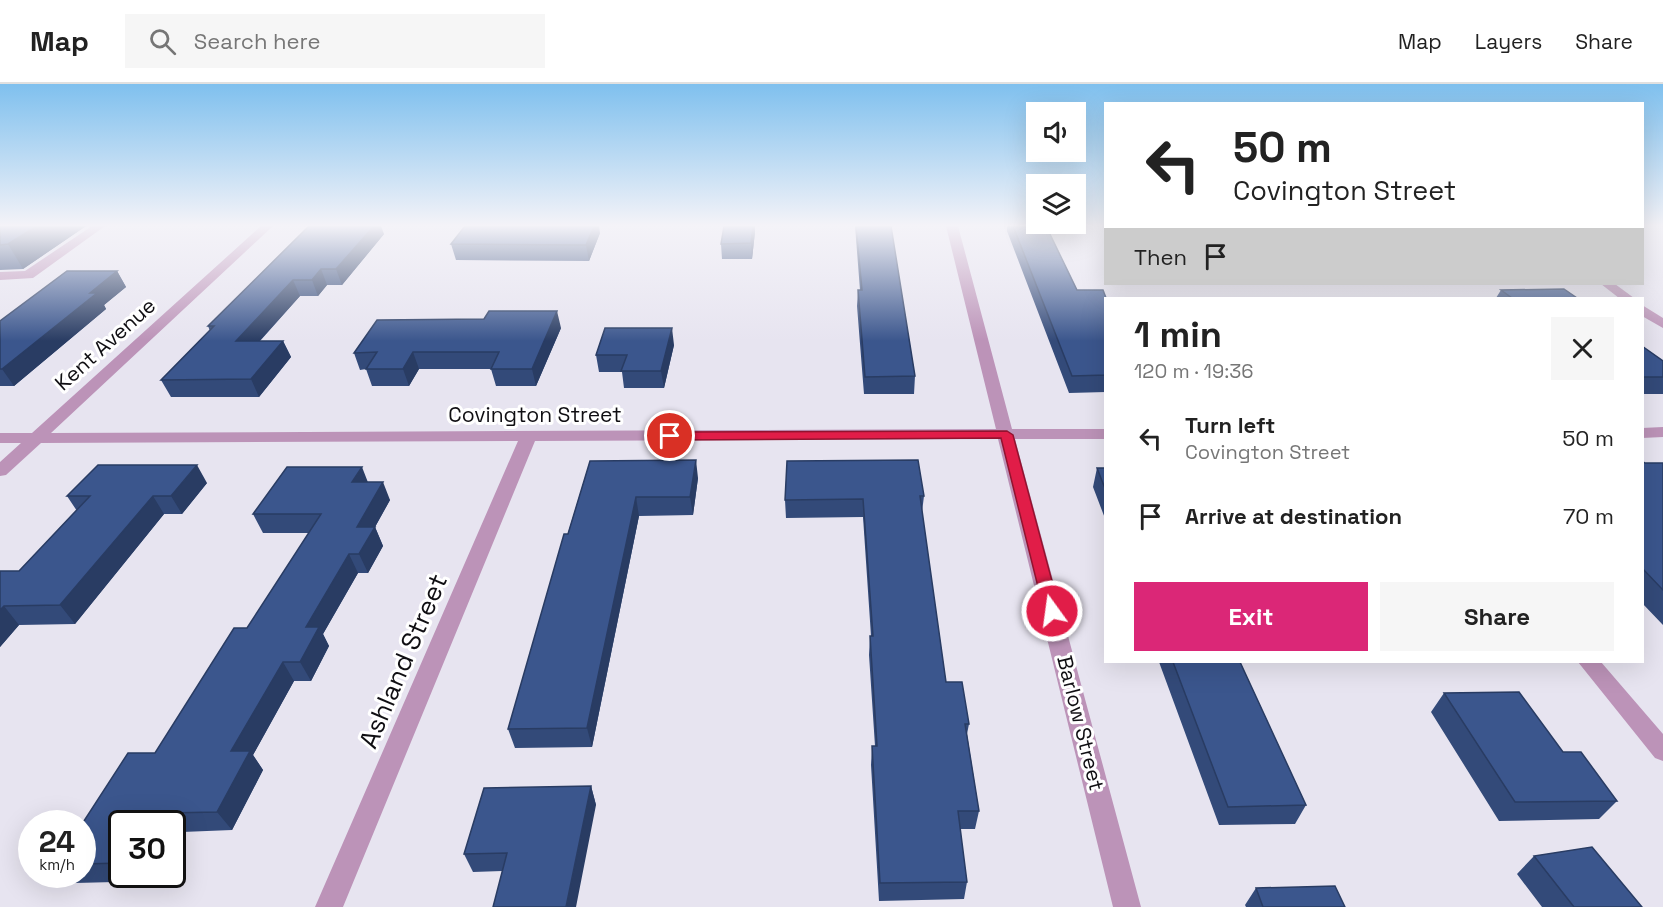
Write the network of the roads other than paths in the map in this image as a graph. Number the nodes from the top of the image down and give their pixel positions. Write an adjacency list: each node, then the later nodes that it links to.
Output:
1 (43, 264): 4 (street)
2 (225, 264): 15 (street, Kent Avenue)
3 (962, 264): 12 (street, Barlow Street)
4 (0, 276)
5 (1608, 285): 6 (street)
6 (1626, 297)
7 (1644, 310): 8 (street)
8 (1663, 324)
9 (1644, 432): 10 (street)
10 (1663, 432)
11 (1104, 434): 12 (street, Covington Street)
12 (1007, 435): 13 (street, Covington Street); 20 (street, Barlow Street)
13 (529, 436): 15 (street, Covington Street); 19 (street, Ashland Street)
14 (0, 438): 15 (street, Covington Street)
15 (36, 438): 16 (street, Kent Avenue)
16 (0, 471)
17 (1591, 663): 18 (street)
18 (1663, 751)
19 (329, 907)
20 (1127, 907)

